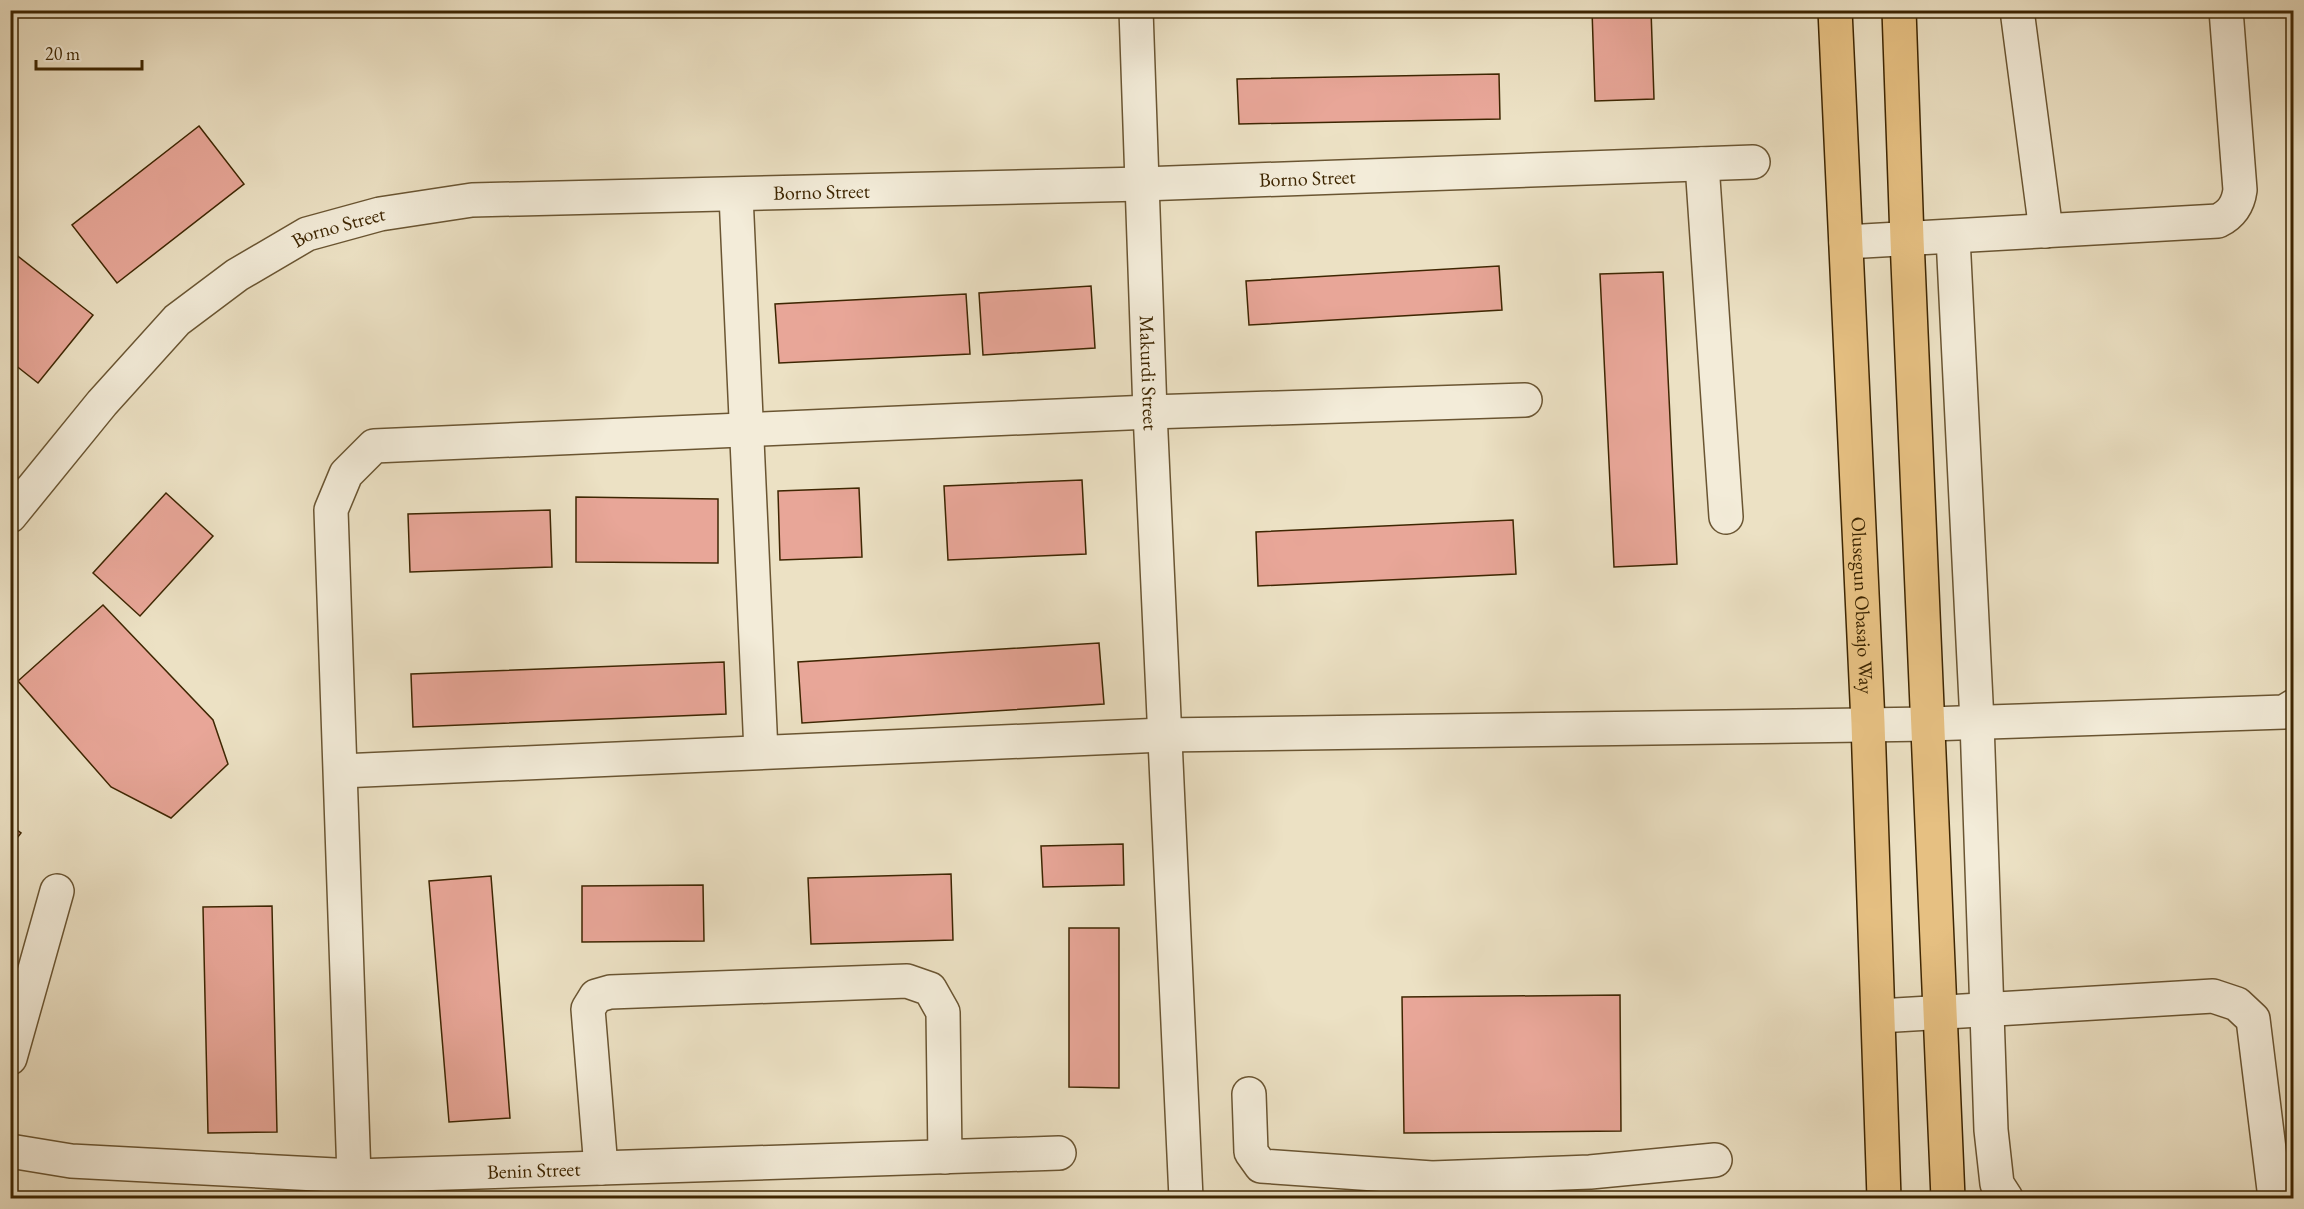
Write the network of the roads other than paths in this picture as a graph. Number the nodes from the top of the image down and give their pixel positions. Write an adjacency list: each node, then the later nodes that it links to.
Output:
1 (1136, 10): 8 (street, Makurdi Street)
2 (1835, 10): 13 (main road, Olusegun Obasajo Way)
3 (1899, 10): 12 (main road)
4 (2017, 10): 10 (street)
5 (2226, 10): 10 (street)
6 (1753, 162): 7 (street, Borno Street)
7 (1702, 164): 8 (street, Borno Street); 18 (street)
8 (1142, 184): 9 (street, Borno Street); 15 (street, Makurdi Street)
9 (736, 195): 16 (street); 17 (street, Borno Street)
10 (2046, 231): 11 (street)
11 (1953, 237): 12 (street); 20 (street)
12 (1906, 239): 13 (street); 22 (main road)
13 (1846, 242): 21 (main road, Olusegun Obasajo Way)
14 (1525, 400): 15 (street)
15 (1150, 412): 16 (street); 23 (street, Makurdi Street)
16 (747, 428): 24 (street); 25 (street)
17 (10, 516)
18 (1726, 518)
19 (2294, 706): 20 (street)
20 (1977, 722): 22 (street); 27 (street)
21 (1868, 723): 22 (street); 23 (street); 29 (main road, Olusegun Obasajo Way)
22 (1929, 724): 28 (main road)
23 (1163, 735): 24 (street); 39 (street, Makurdi Street)
24 (761, 752): 25 (street)
25 (341, 771): 37 (street)
26 (57, 891): 30 (street)
27 (1986, 1010): 28 (street); 42 (street); 43 (street)
28 (1940, 1013): 29 (street); 41 (main road)
29 (1879, 1016): 40 (main road, Olusegun Obasajo Way)
30 (10, 1058)
31 (1249, 1094): 38 (street)
32 (10, 1151): 37 (street, Benin Street)
33 (1059, 1153): 34 (street, Benin Street)
34 (945, 1157): 36 (street, Benin Street); 36 (street)
35 (1715, 1160): 38 (street)
36 (601, 1168): 37 (street, Benin Street)
37 (354, 1176)
38 (1433, 1188)
39 (1186, 1198)
40 (1884, 1198)
41 (1948, 1198)
42 (2006, 1198)
43 (2275, 1198)

